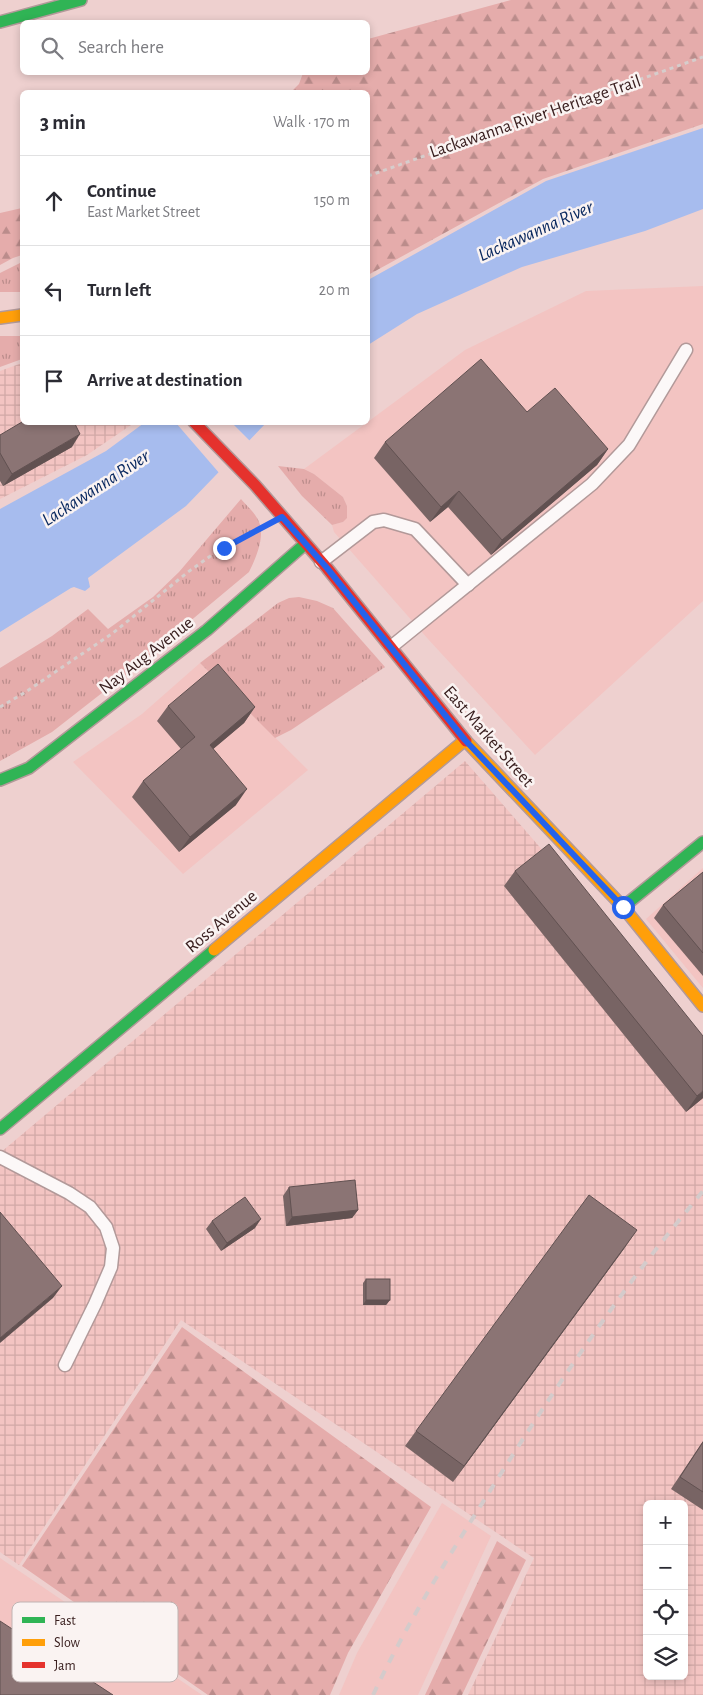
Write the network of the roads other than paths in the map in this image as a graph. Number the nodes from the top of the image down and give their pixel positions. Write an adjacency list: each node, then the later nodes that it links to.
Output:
1 (81, 0): 2 (street)
2 (0, 22)
3 (20, 315): 4 (street)
4 (0, 318)
5 (686, 350): 9 (lane)
6 (197, 425): 7 (street, East Market Street)
7 (304, 544): 8 (street, East Market Street); 12 (street, Nay Aug Avenue)
8 (322, 562): 9 (lane); 10 (street, East Market Street)
9 (468, 585): 10 (lane)
10 (391, 647): 11 (street, East Market Street)
11 (465, 740): 14 (street, East Market Street); 16 (street, Ross Avenue)
12 (0, 780)
13 (703, 842): 14 (street)
14 (623, 907): 15 (street, East Market Street)
15 (703, 1006)
16 (0, 1129)
17 (0, 1157): 18 (lane)
18 (65, 1365)

